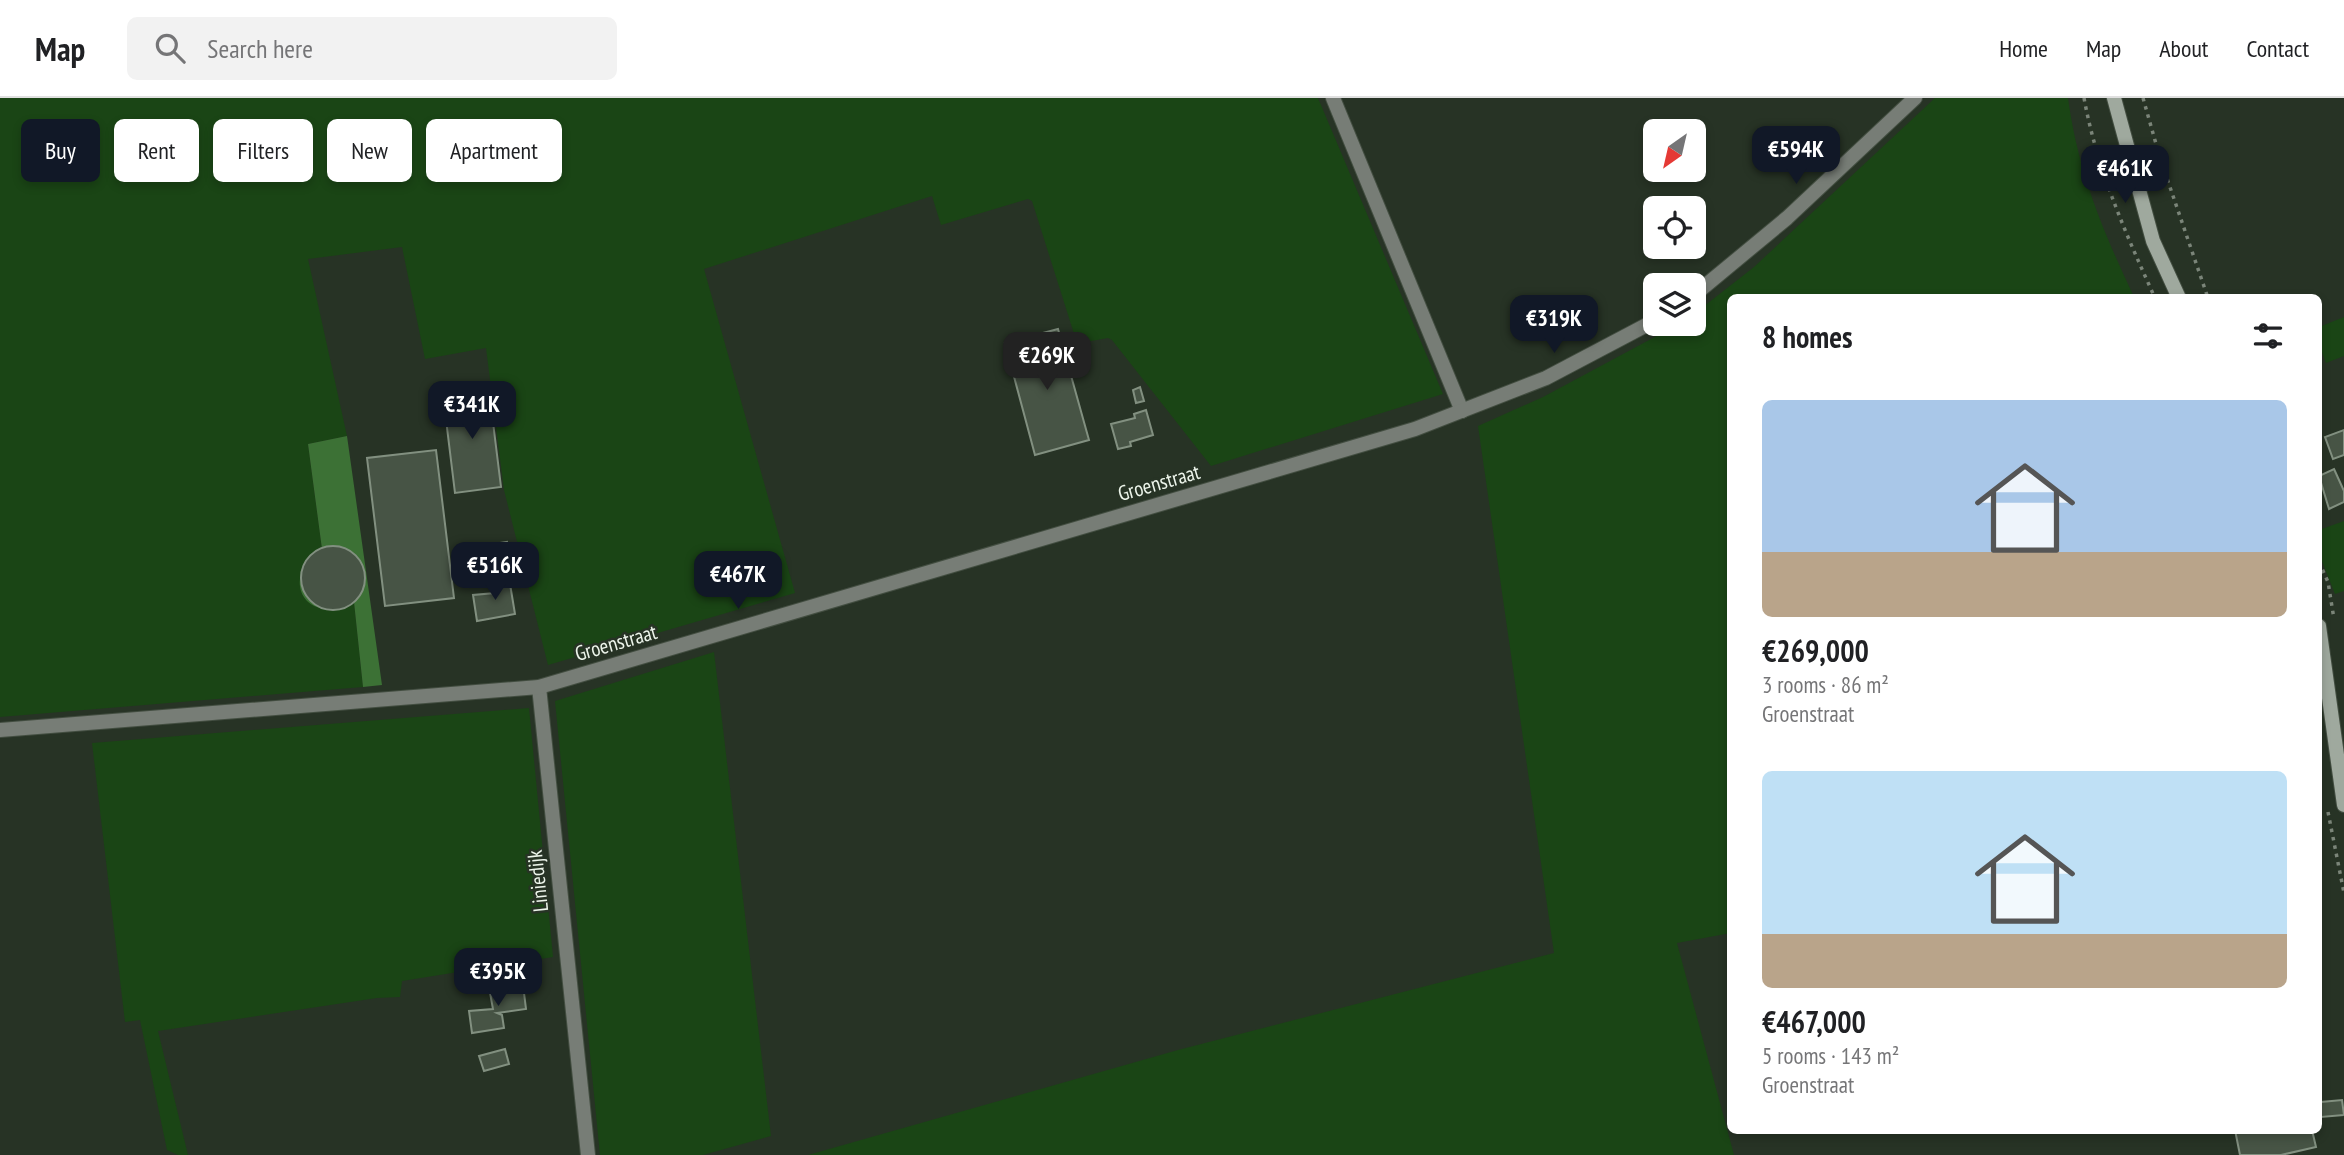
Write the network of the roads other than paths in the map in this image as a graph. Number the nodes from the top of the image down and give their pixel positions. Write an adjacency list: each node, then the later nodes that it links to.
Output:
1 (1333, 98): 7 (street)
2 (1915, 98): 4 (street)
3 (2113, 98): 5 (street)
4 (1706, 285)
5 (2177, 294)
6 (1643, 327): 7 (street, Groenstraat)
7 (1462, 411): 9 (street, Groenstraat)
8 (2322, 647): 11 (street)
9 (539, 687): 10 (street, Groenstraat); 12 (street, Liniedijk)
10 (0, 730)
11 (2344, 805)
12 (588, 1155)

